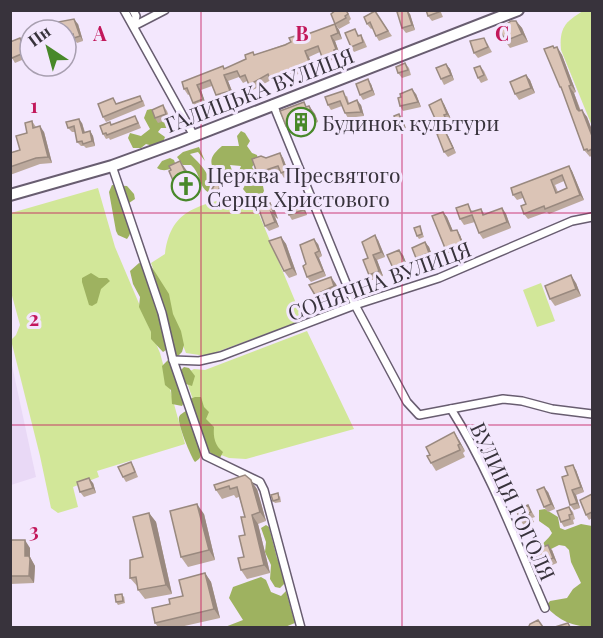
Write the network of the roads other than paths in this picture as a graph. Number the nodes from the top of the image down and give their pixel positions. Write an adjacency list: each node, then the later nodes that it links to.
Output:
1 (124, 10): 5 (street)
2 (134, 10): 5 (street)
3 (165, 10): 5 (street)
4 (518, 10): 6 (street, ГАЛИЦЬКА ВУЛИЦЯ)
5 (134, 26): 7 (street)
6 (273, 104): 7 (street, ГАЛИЦЬКА ВУЛИЦЯ); 11 (street)
7 (194, 136): 8 (street, ГАЛИЦЬКА ВУЛИЦЯ)
8 (112, 166): 9 (street, ГАЛИЦЬКА ВУЛИЦЯ); 12 (street)
9 (10, 195)
10 (592, 217): 11 (street, СОНЯЧНА ВУЛИЦЯ)
11 (354, 305): 12 (street, СОНЯЧНА ВУЛИЦЯ); 13 (street)
12 (173, 360): 16 (street)
13 (451, 409): 14 (street); 15 (street, ВУЛИЦЯ ГОГОЛЯ)
14 (592, 414)
15 (545, 608)
16 (302, 627)

